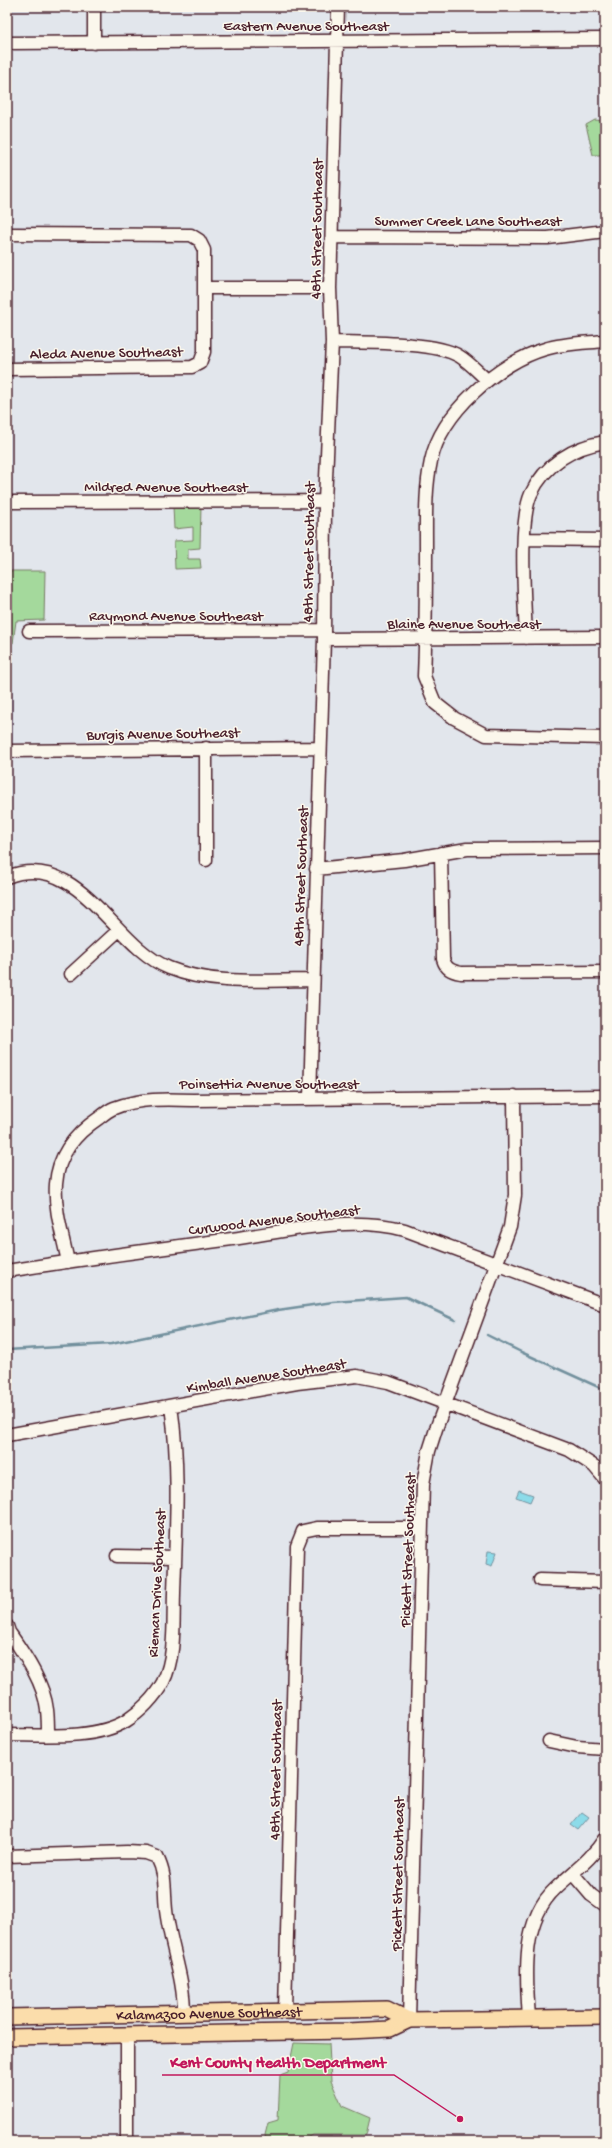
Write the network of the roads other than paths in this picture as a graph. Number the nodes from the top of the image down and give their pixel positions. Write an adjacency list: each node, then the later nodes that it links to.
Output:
1 (94, 7): 6 (street)
2 (338, 7): 4 (street, 48th Street Southeast)
3 (605, 39): 4 (street, Eastern Avenue Southeast)
4 (337, 41): 6 (street, Eastern Avenue Southeast); 9 (street, 48th Street Southeast)
5 (7, 43): 6 (street, Eastern Avenue Southeast)
6 (94, 43)
7 (605, 232): 9 (street, Summer Creek Lane Southeast)
8 (7, 234): 10 (street, Aleda Avenue Southeast)
9 (332, 237): 11 (street, 48th Street Southeast)
10 (205, 288): 11 (street); 14 (street, Aleda Avenue Southeast)
11 (330, 288): 13 (street, 48th Street Southeast)
12 (605, 341): 15 (street)
13 (332, 342): 15 (street); 17 (street, 48th Street Southeast)
14 (7, 369)
15 (487, 380): 25 (street)
16 (605, 442): 19 (street)
17 (325, 501): 18 (street, Mildred Avenue Southeast); 22 (street, 48th Street Southeast)
18 (7, 502)
19 (524, 540): 20 (street); 23 (street)
20 (605, 540)
21 (29, 632): 22 (street, Raymond Avenue Southeast)
22 (323, 634): 25 (street, Blaine Avenue Southeast); 28 (street, 48th Street Southeast)
23 (526, 638): 24 (street, Blaine Avenue Southeast); 25 (street, Blaine Avenue Southeast)
24 (605, 638)
25 (425, 639): 26 (street)
26 (605, 738)
27 (206, 748): 28 (street, Burgis Avenue Southeast); 29 (street, Burgis Avenue Southeast); 32 (street)
28 (320, 748): 33 (street, 48th Street Southeast)
29 (7, 751)
30 (605, 848): 31 (street)
31 (441, 853): 33 (street); 36 (street)
32 (206, 860)
33 (316, 869): 38 (street, 48th Street Southeast)
34 (7, 877): 35 (street)
35 (119, 930): 37 (street); 38 (street)
36 (605, 972)
37 (71, 974)
38 (313, 980): 41 (street, 48th Street Southeast)
39 (514, 1096): 40 (street, Poinsettia Avenue Southeast); 41 (street, Poinsettia Avenue Southeast); 43 (street, Pickett Street Southeast)
40 (605, 1096)
41 (310, 1098): 42 (street, Poinsettia Avenue Southeast)
42 (68, 1262): 43 (street, Curwood Avenue Southeast); 44 (street, Curwood Avenue Southeast)
43 (498, 1264): 45 (street, Curwood Avenue Southeast); 46 (street, Pickett Street Southeast)
44 (7, 1271)
45 (605, 1305)
46 (446, 1403): 47 (street, Kimball Avenue Southeast); 49 (street, Kimball Avenue Southeast); 50 (street, Pickett Street Southeast)
47 (171, 1406): 48 (street, Kimball Avenue Southeast); 52 (street, Rieman Drive Southeast)
48 (7, 1435)
49 (605, 1479)
50 (421, 1528): 64 (street, 48th Street Southeast); 70 (street, Pickett Street Southeast)
51 (117, 1556): 52 (street)
52 (175, 1557): 57 (street, Rieman Drive Southeast)
53 (540, 1580): 54 (street)
54 (605, 1582)
55 (7, 1626): 57 (street)
56 (7, 1735): 57 (street, Rieman Drive Southeast)
57 (48, 1735)
58 (549, 1742): 59 (street)
59 (605, 1749)
60 (605, 1838): 62 (street)
61 (7, 1856): 65 (street)
62 (573, 1874): 63 (street); 69 (street)
63 (605, 1905)
64 (285, 2011): 65 (main road, Kalamazoo Avenue Southeast); 70 (main road, Kalamazoo Avenue Southeast)
65 (184, 2013): 66 (main road, Kalamazoo Avenue Southeast); 73 (main road)
66 (71, 2015): 67 (main road, Kalamazoo Avenue Southeast); 71 (main road)
67 (7, 2017)
68 (605, 2017): 69 (main road, Kalamazoo Avenue Southeast)
69 (529, 2018): 70 (main road, Kalamazoo Avenue Southeast)
70 (409, 2020): 72 (main road, Kalamazoo Avenue Southeast)
71 (7, 2023)
72 (127, 2034): 73 (main road, Kalamazoo Avenue Southeast); 75 (street)
73 (107, 2035): 74 (main road, Kalamazoo Avenue Southeast)
74 (7, 2037)
75 (127, 2141)

